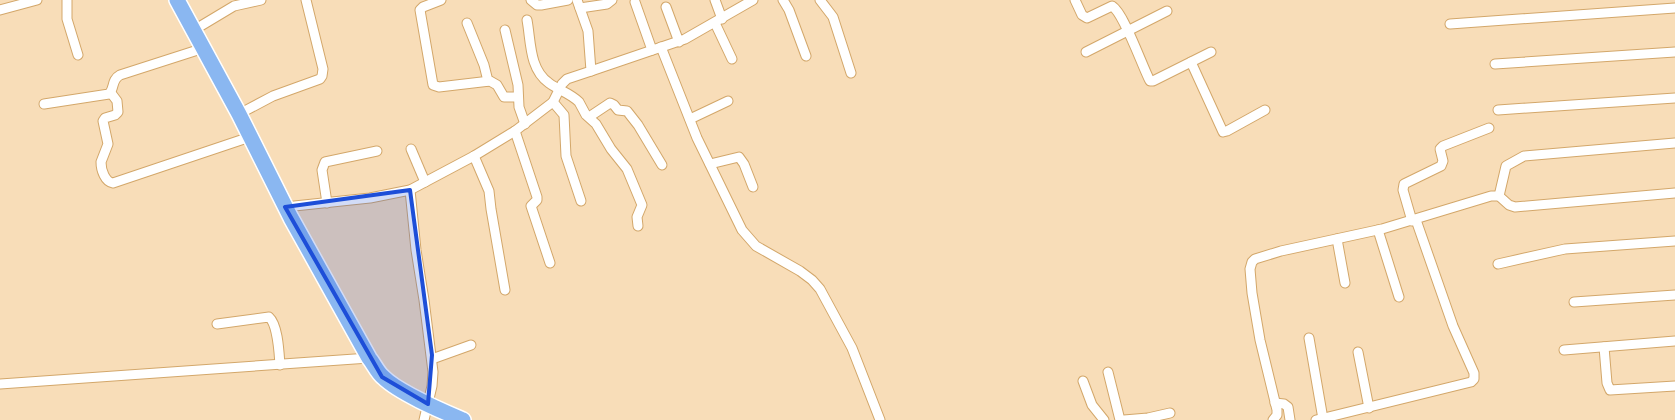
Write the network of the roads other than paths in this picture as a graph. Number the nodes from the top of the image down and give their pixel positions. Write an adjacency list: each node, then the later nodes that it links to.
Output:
1 (37, 0): 20 (street)
2 (67, 0): 36 (street)
3 (177, 0): 26 (highway)
4 (261, 0): 16 (street)
5 (306, 0): 53 (street)
6 (442, 0): 43 (street)
7 (531, 0): 8 (street)
8 (568, 0)
9 (612, 0): 17 (street)
10 (715, 0): 23 (street)
11 (753, 0): 23 (street)
12 (783, 0): 37 (street)
13 (820, 0): 42 (street)
14 (1075, 0): 28 (street)
15 (635, 2): 32 (street)
16 (241, 3): 26 (street)
17 (579, 4): 41 (street)
18 (666, 7): 29 (street)
19 (1675, 8): 25 (street)
20 (0, 10)
21 (1167, 11): 28 (street)
22 (527, 20): 44 (street)
23 (718, 21): 29 (street); 38 (street)
24 (467, 23): 43 (street)
25 (1450, 24)
26 (194, 30): 31 (highway)
27 (505, 30): 46 (street)
28 (1128, 31): 33 (street); 39 (street)
29 (679, 42): 30 (street)
30 (661, 47): 32 (street); 55 (street)
31 (204, 48): 45 (street); 53 (highway)
32 (652, 50): 41 (street)
33 (1086, 52)
34 (1211, 52): 39 (street)
35 (1675, 52): 40 (street)
36 (78, 55)
37 (806, 56)
38 (732, 59)
39 (1191, 62): 51 (street)
40 (1495, 64)
41 (590, 71): 44 (street)
42 (851, 72)
43 (488, 81): 46 (street)
44 (560, 89): 49 (street); 54 (street)
45 (111, 93): 50 (street); 59 (street)
46 (518, 97): 56 (street)
47 (1675, 98): 52 (street)
48 (728, 101): 55 (street)
49 (553, 102): 56 (street); 71 (street)
50 (44, 104)
51 (1265, 110)
52 (1498, 110)
53 (239, 114): 59 (highway)
54 (588, 116): 65 (street); 75 (street)
55 (690, 119): 64 (street)
56 (525, 124): 58 (street)
57 (1489, 128): 74 (street)
58 (515, 131): 63 (street); 79 (street)
59 (250, 137): 73 (highway)
60 (1675, 143): 70 (street)
61 (411, 149): 66 (street)
62 (376, 151): 72 (street)
63 (474, 156): 66 (street); 82 (street)
64 (710, 164): 67 (street); 107 (street)
65 (662, 165)
66 (425, 182): 68 (street)
67 (753, 187)
68 (410, 190): 72 (street); 94 (street)
69 (1675, 193): 70 (street)
70 (1499, 196): 74 (street)
71 (581, 201)
72 (327, 203): 73 (street)
73 (286, 207): 93 (highway)
74 (1414, 220): 76 (street); 102 (street)
75 (638, 226)
76 (1378, 230): 77 (street); 84 (street)
77 (1337, 239): 81 (street); 100 (street)
78 (1675, 241): 80 (street)
79 (550, 263)
80 (1498, 264)
81 (1344, 283)
82 (505, 290)
83 (1675, 295): 85 (street)
84 (1399, 297)
85 (1574, 302)
86 (216, 324): 95 (street)
87 (1309, 338): 104 (street)
88 (1675, 341): 90 (street)
89 (471, 345): 94 (street)
90 (1604, 347): 91 (street); 99 (street)
91 (1564, 350)
92 (1358, 352): 102 (street)
93 (369, 358): 95 (street); 101 (highway)
94 (432, 359): 101 (street)
95 (280, 365): 98 (street)
96 (1108, 372): 109 (street)
97 (1083, 381): 108 (street)
98 (0, 384)
99 (1675, 386)
100 (1275, 403): 111 (street); 112 (street)
101 (428, 404): 105 (street); 106 (highway)
102 (1369, 408): 104 (street)
103 (1170, 413): 110 (street)
104 (1320, 419)
105 (424, 420)
106 (463, 420)
107 (880, 420)
108 (1104, 420)
109 (1120, 420)
110 (1124, 420)
111 (1273, 420)
112 (1290, 420)

